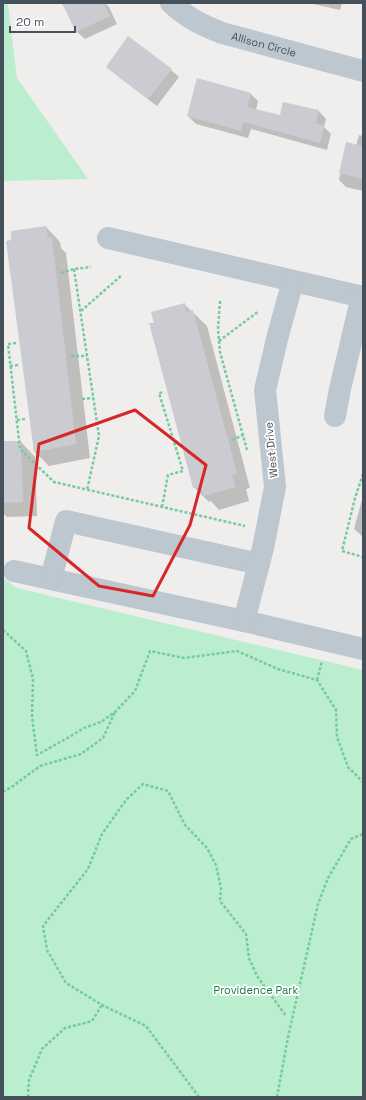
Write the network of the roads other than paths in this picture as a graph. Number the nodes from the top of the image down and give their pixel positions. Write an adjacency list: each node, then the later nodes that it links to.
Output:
1 (171, 3): 2 (street, Allison Circle)
2 (363, 71)
3 (108, 238): 4 (street)
4 (293, 280): 5 (street); 7 (street, West Drive)
5 (362, 297): 6 (street)
6 (335, 416)
7 (259, 564): 9 (street); 10 (street, West Drive)
8 (14, 571): 9 (street)
9 (50, 579): 10 (street)
10 (244, 621): 11 (street)
11 (363, 649)

